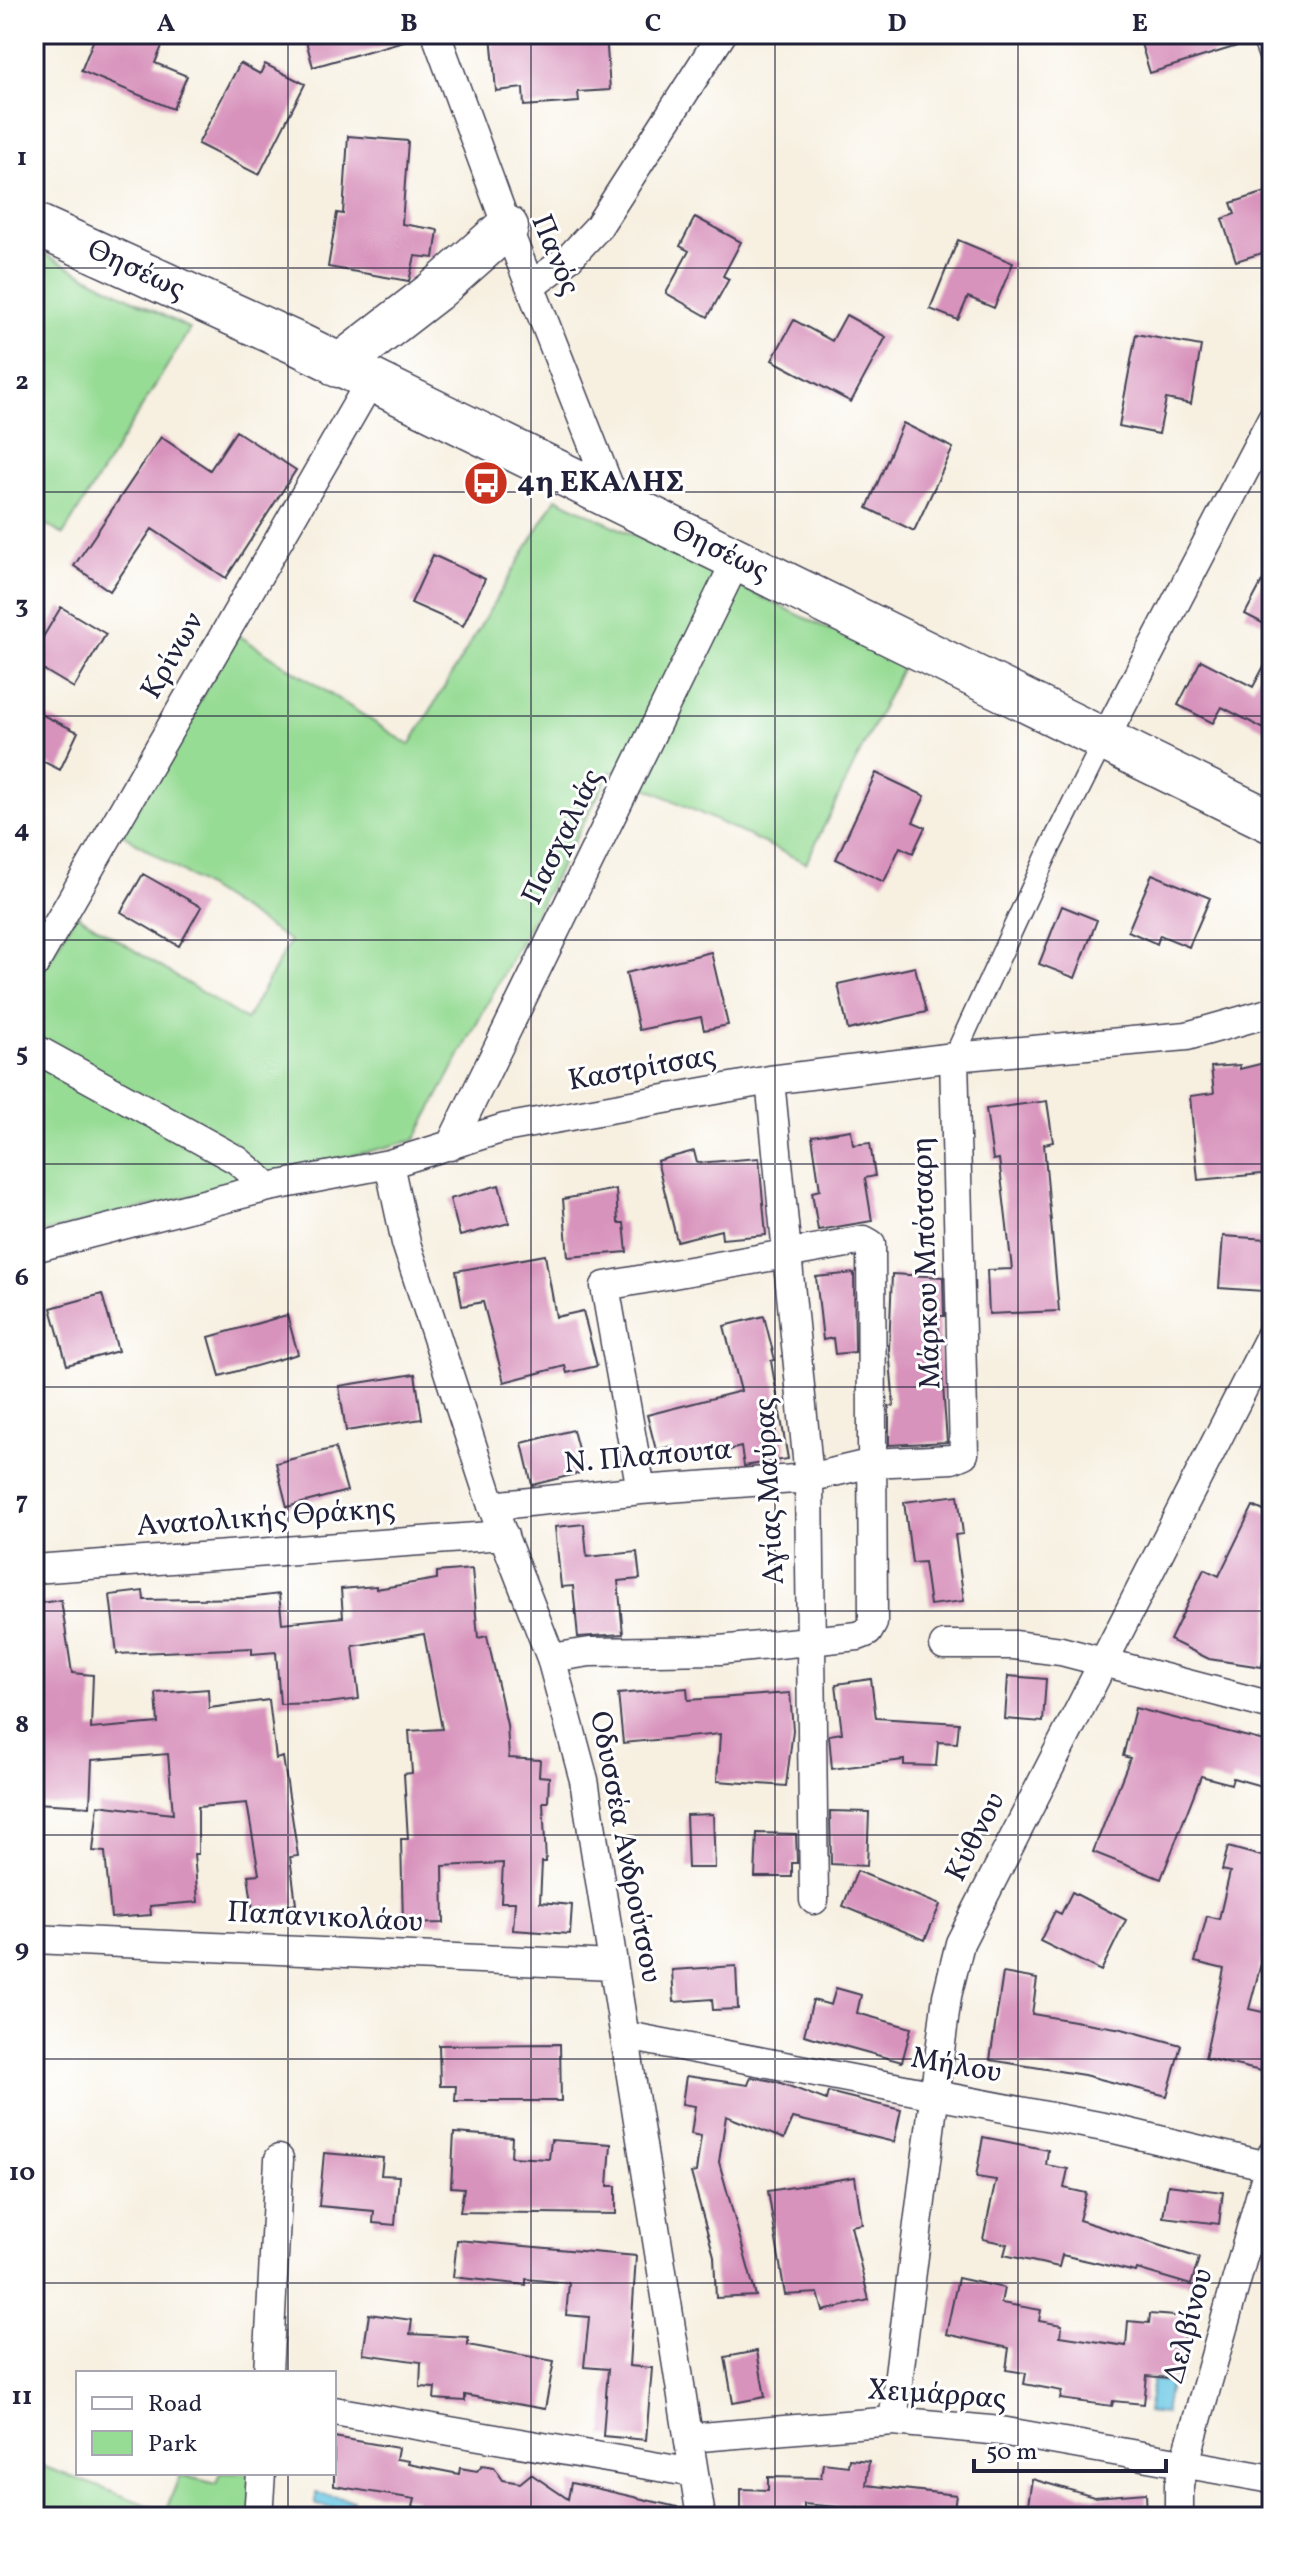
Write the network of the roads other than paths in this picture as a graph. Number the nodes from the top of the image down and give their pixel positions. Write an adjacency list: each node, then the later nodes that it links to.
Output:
1 (436, 34): 6 (street, Πανός)
2 (722, 34): 7 (street)
3 (1265, 34): 4 (street)
4 (1272, 53)
5 (34, 224): 8 (main road, Θησέως)
6 (507, 227): 7 (street, Πανός); 8 (main road)
7 (531, 286): 10 (street, Πανός)
8 (355, 373): 10 (main road, Θησέως); 14 (street, Κρίνων)
9 (1272, 418): 12 (street)
10 (614, 499): 11 (main road, Θησέως)
11 (737, 559): 12 (main road, Θησέως); 19 (street, Πασχαλιάς)
12 (1103, 742): 13 (main road, Θησέως); 17 (street)
13 (1272, 822)
14 (34, 965)
15 (1272, 1012): 17 (street, Καστρίτσας)
16 (34, 1048): 21 (street)
17 (954, 1057): 18 (street, Καστρίτσας); 25 (street, Μάρκου Μπότσαρη)
18 (770, 1080): 19 (street, Καστρίτσας); 23 (street, Αγίας Μαύρας)
19 (450, 1146): 20 (street, Καστρίτσας)
20 (389, 1164): 21 (street, Καστρίτσας); 29 (street, Οδυσσέα Ανδρούτσου)
21 (269, 1187): 22 (street, Καστρίτσας)
22 (34, 1248)
23 (785, 1254): 26 (street); 27 (street, Αγίας Μαύρας); 28 (street)
24 (1272, 1332): 35 (street, Κύθνου)
25 (952, 1459): 26 (street, Ν. Πλαπουτα)
26 (872, 1463): 27 (street, Ν. Πλαπουτα); 32 (street)
27 (809, 1478): 28 (street, Ν. Πλαπουτα); 32 (street, Αγίας Μαύρας)
28 (641, 1490): 29 (street, Ν. Πλαπουτα)
29 (492, 1506): 30 (street, Οδυσσέα Ανδρούτσου)
30 (504, 1535): 31 (street, Ανατολικής Θράκης); 34 (street, Οδυσσέα Ανδρούτσου)
31 (34, 1569)
32 (809, 1640): 34 (street); 37 (street, Αγίας Μαύρας)
33 (944, 1645): 35 (street)
34 (551, 1658): 39 (street, Οδυσσέα Ανδρούτσου)
35 (1104, 1662): 36 (street); 41 (street, Κύθνου)
36 (1272, 1706)
37 (814, 1900)
38 (34, 1939): 39 (street, Παπανικολάου)
39 (613, 1965): 40 (street, Οδυσσέα Ανδρούτσου)
40 (627, 2036): 41 (street, Μήλου); 47 (street, Οδυσσέα Ανδρούτσου)
41 (935, 2098): 43 (street, Μήλου); 46 (street, Κύθνου)
42 (279, 2159): 44 (street)
43 (1271, 2162): 48 (street, Δελβίνου)
44 (268, 2371)
45 (336, 2411): 49 (street)
46 (893, 2421): 47 (street, Χειμάρρας); 48 (street, Χειμάρρας)
47 (689, 2438): 49 (street, Οδυσσέα Ανδρούτσου)
48 (1185, 2465): 51 (street, Χειμάρρας); 54 (street, Δελβίνου)
49 (694, 2473): 53 (street, Οδυσσέα Ανδρούτσου)
50 (261, 2475): 52 (street)
51 (1272, 2479)
52 (258, 2517)
53 (701, 2517)
54 (1179, 2517)

